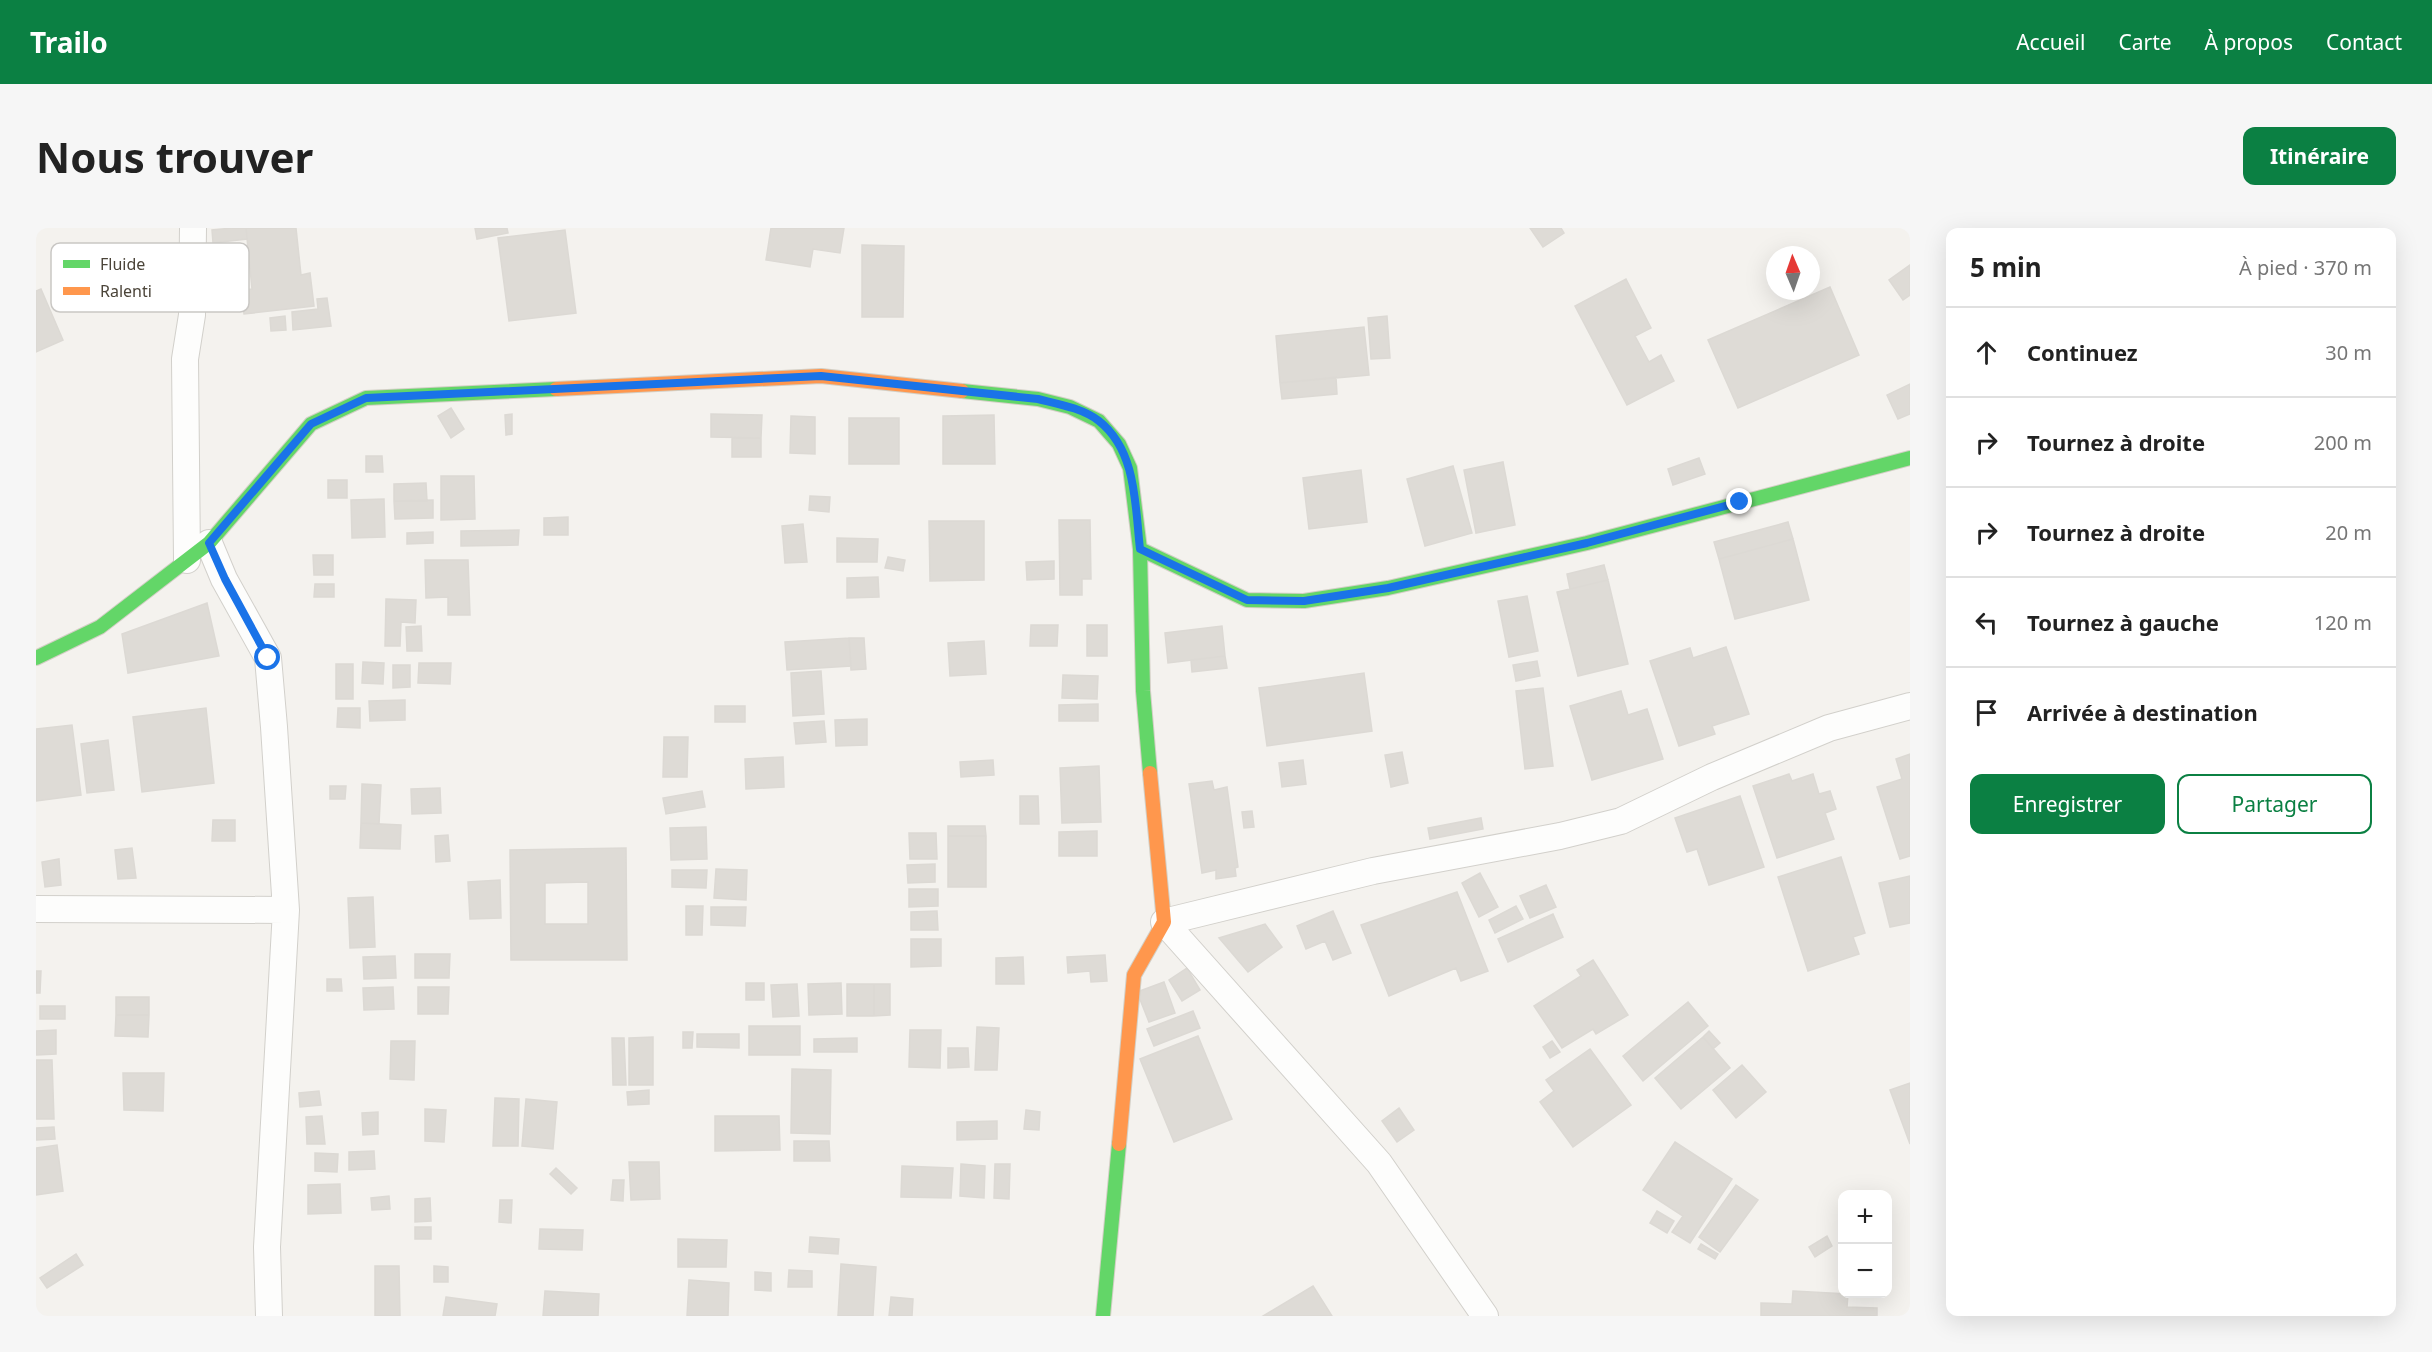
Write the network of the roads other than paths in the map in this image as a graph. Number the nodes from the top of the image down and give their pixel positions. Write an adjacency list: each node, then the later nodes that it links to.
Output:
1 (193, 228): 2 (street)
2 (193, 243)
3 (192, 312): 7 (street)
4 (1910, 458): 6 (street)
5 (209, 543): 6 (street); 7 (street); 11 (street)
6 (1140, 549): 12 (street)
7 (187, 560): 8 (street)
8 (36, 658)
9 (1910, 706): 12 (street)
10 (36, 909): 11 (street)
11 (286, 910): 13 (street)
12 (1164, 922): 14 (street); 15 (street)
13 (269, 1316)
14 (1103, 1316)
15 (1485, 1316)

